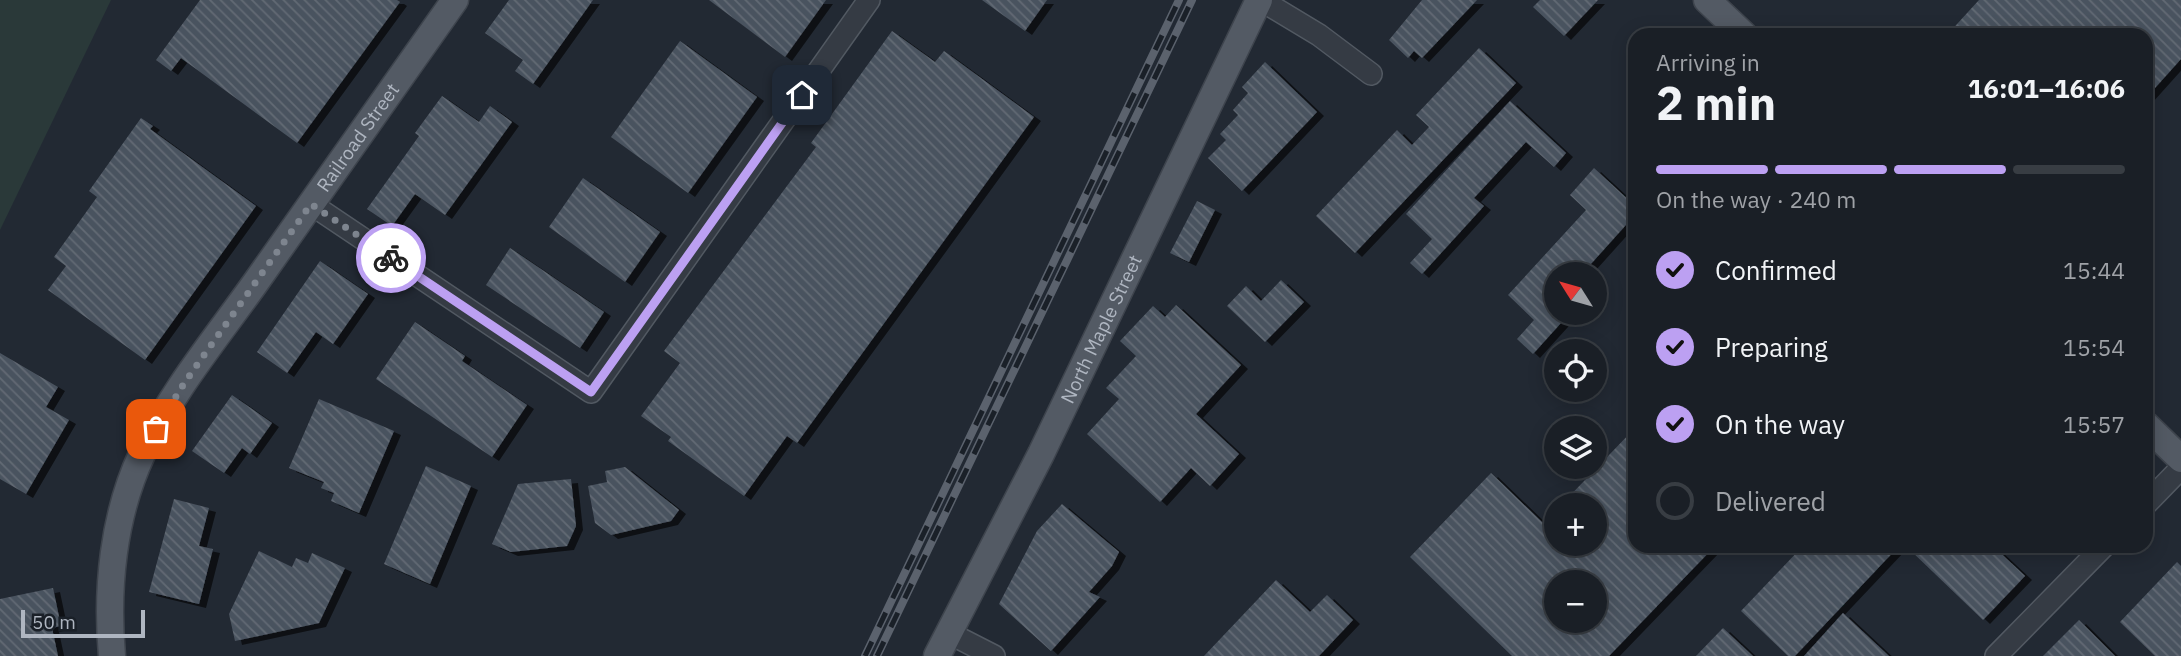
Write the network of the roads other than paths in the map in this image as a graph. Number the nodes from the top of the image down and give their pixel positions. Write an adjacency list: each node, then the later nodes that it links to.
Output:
1 (454, 0): 7 (main road, Railroad Street)
2 (869, 0): 7 (street)
3 (1260, 0): 6 (street); 13 (main road, North Maple Street)
4 (1707, 0): 5 (main road)
5 (1737, 28)
6 (1371, 74)
7 (311, 204): 14 (main road, Railroad Street)
8 (2153, 432): 9 (main road)
9 (2181, 459)
10 (2181, 468): 11 (street)
11 (2153, 497)
12 (2097, 553): 16 (street)
13 (943, 645): 15 (street)
14 (112, 656)
15 (994, 656)
16 (1996, 656)

